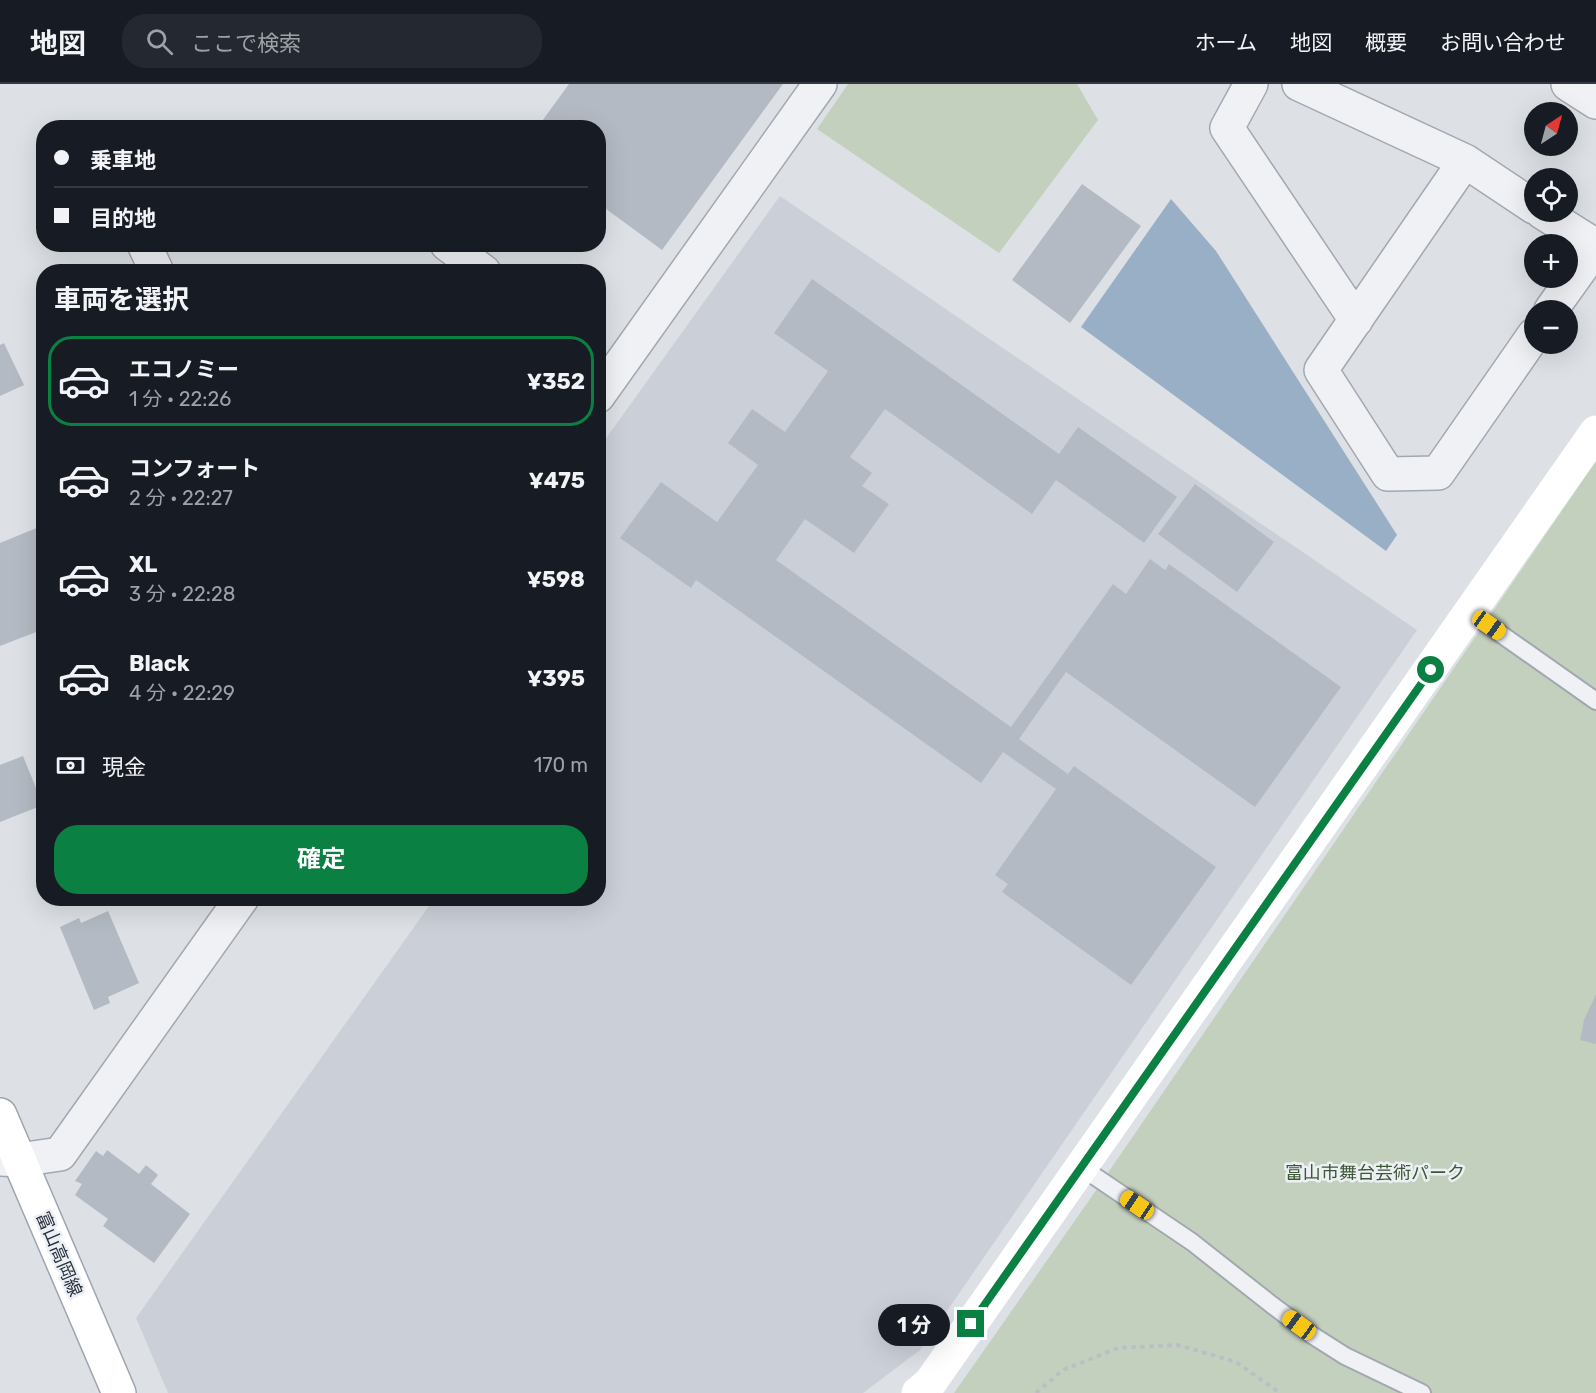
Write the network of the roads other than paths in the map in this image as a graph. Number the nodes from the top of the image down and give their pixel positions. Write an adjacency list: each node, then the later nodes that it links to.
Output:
1 (820, 84): 13 (street)
2 (1251, 84): 11 (street)
3 (1299, 84): 6 (street)
4 (1568, 84): 5 (street)
5 (1596, 102)
6 (1465, 161): 7 (street); 11 (street)
7 (1524, 200)
8 (1557, 222): 9 (street)
9 (1596, 247): 10 (street)
10 (1558, 300)
11 (1356, 320): 12 (street)
12 (1524, 348)
13 (608, 362)
14 (1596, 432): 15 (street)
15 (1471, 613): 16 (lane); 20 (street)
16 (1596, 701)
17 (236, 906): 19 (street)
18 (0, 1115): 19 (street, 富山高岡線)
19 (9, 1160): 21 (street, 富山高岡線)
20 (1081, 1167): 22 (street); 23 (lane)
21 (118, 1393)
22 (918, 1393)
23 (1422, 1393)

